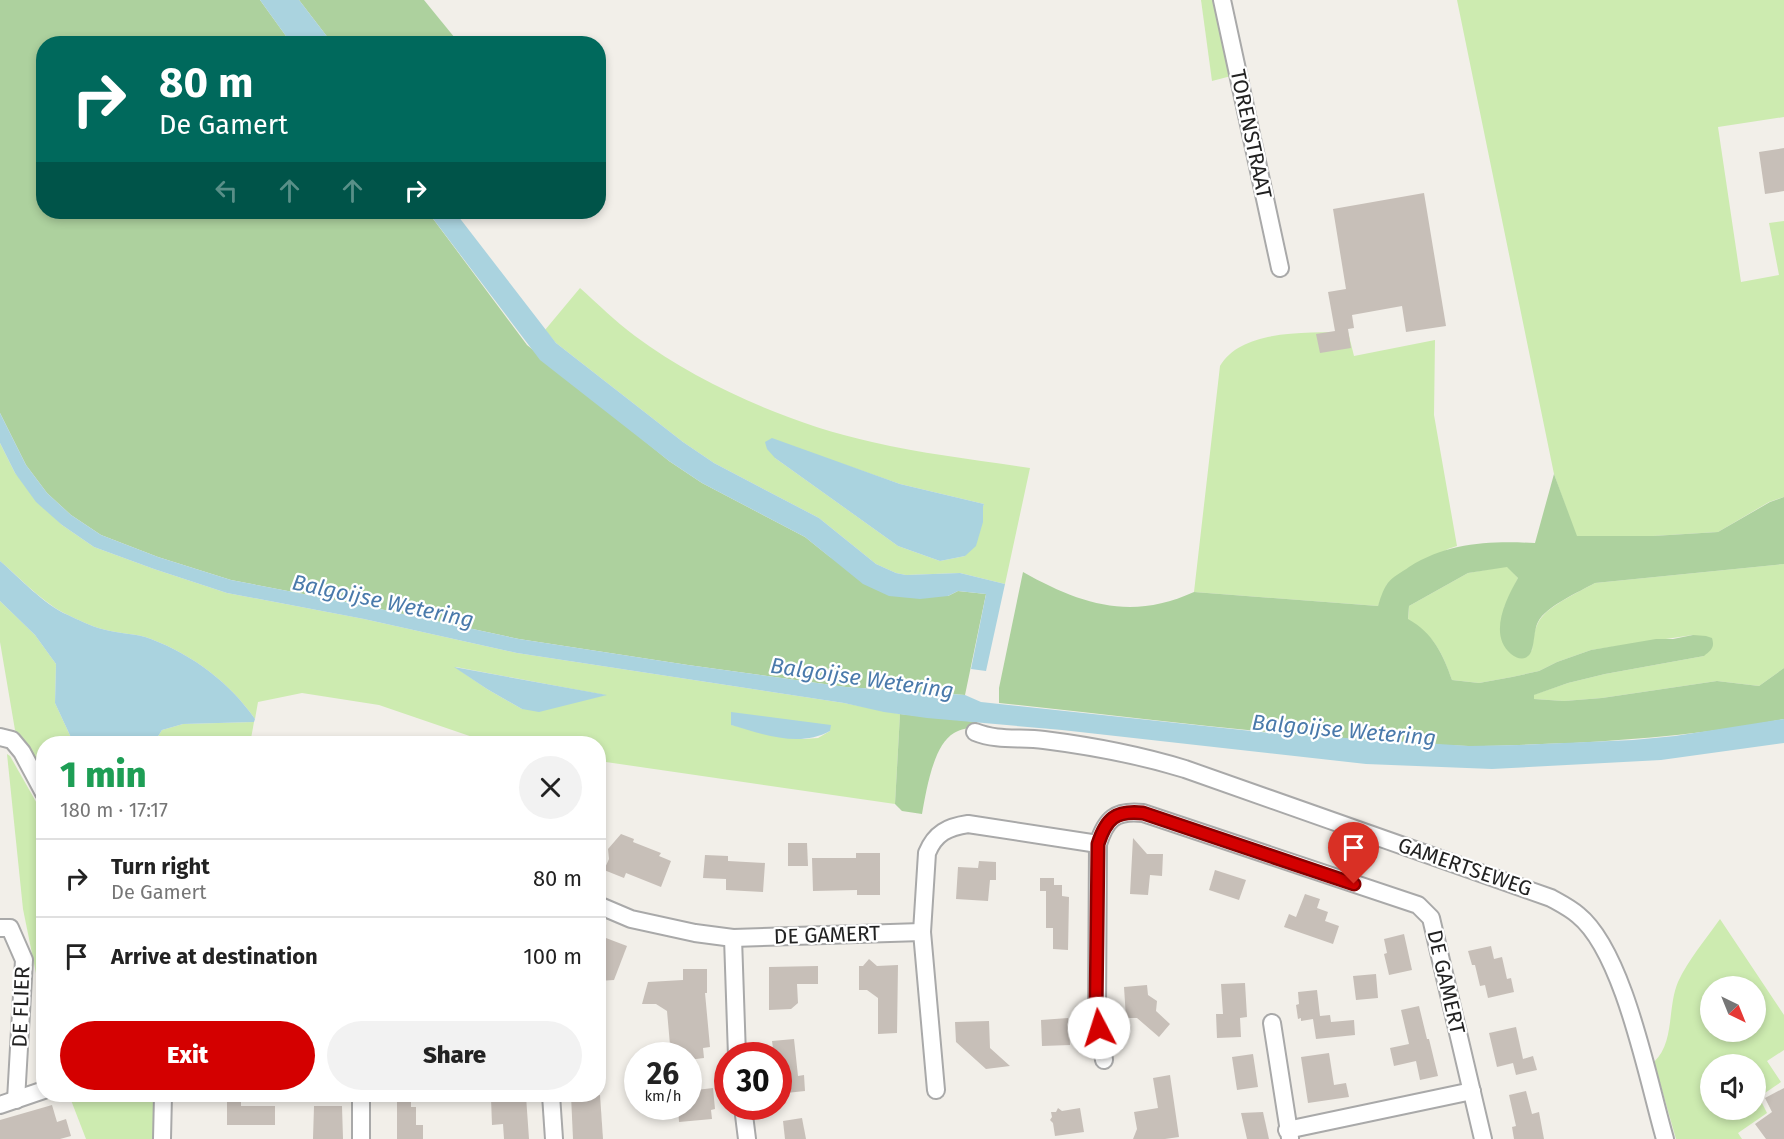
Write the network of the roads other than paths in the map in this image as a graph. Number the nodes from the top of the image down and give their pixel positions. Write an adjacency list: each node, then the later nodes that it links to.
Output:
1 (1222, 0): 2 (street, TORENSTRAAT)
2 (1280, 268)
3 (975, 732): 29 (street, GAMERTSEWEG)
4 (0, 736): 5 (street)
5 (36, 779)
6 (1098, 844): 9 (street); 13 (street, DE GAMERT); 15 (street, DE GAMERT)
7 (606, 908): 10 (street, DE GAMERT)
8 (0, 928): 17 (street, DE FLIER)
9 (921, 932): 10 (street, DE GAMERT); 14 (street)
10 (733, 938): 12 (street)
11 (1272, 1023): 23 (street)
12 (737, 1042)
13 (1104, 1060)
14 (936, 1090)
15 (1472, 1091): 23 (street); 28 (street, DE GAMERT)
16 (36, 1093): 17 (street)
17 (16, 1100): 21 (street)
18 (163, 1102): 24 (street)
19 (361, 1102): 25 (street)
20 (551, 1102): 26 (street)
21 (0, 1105)
22 (745, 1120): 27 (street)
23 (1289, 1134)
24 (162, 1139)
25 (361, 1139)
26 (554, 1139)
27 (747, 1139)
28 (1483, 1139)
29 (1665, 1139)

